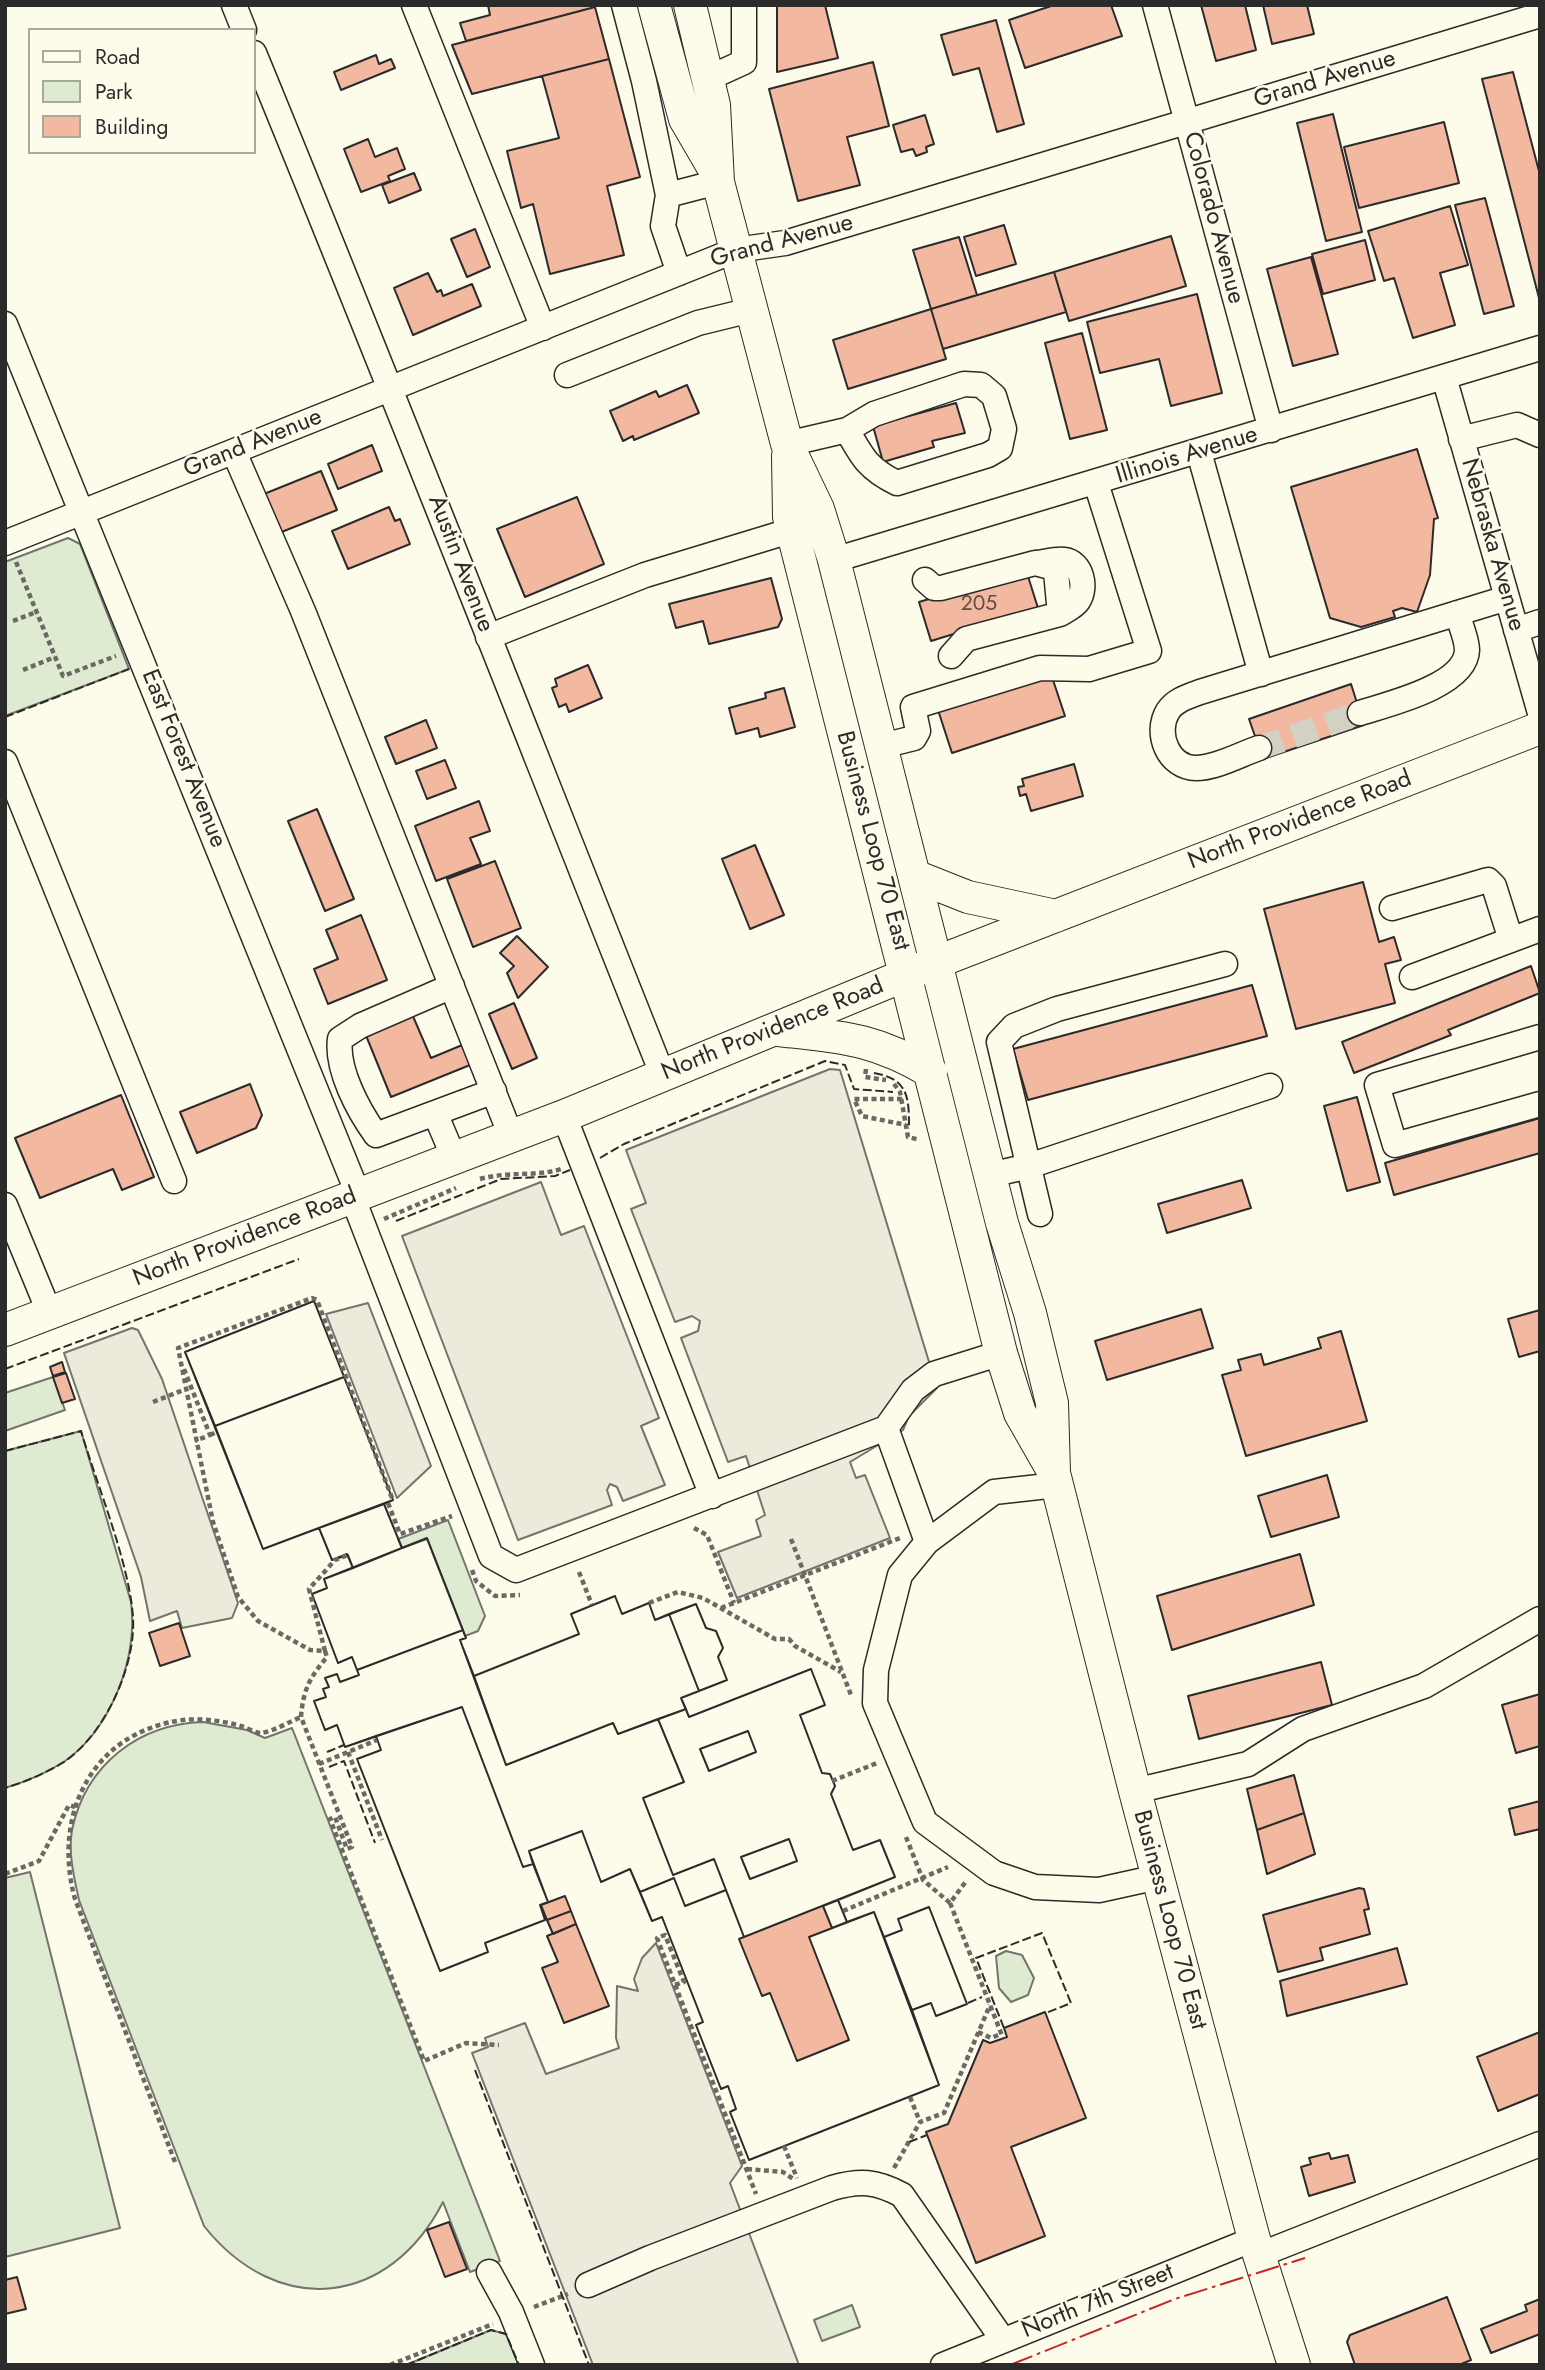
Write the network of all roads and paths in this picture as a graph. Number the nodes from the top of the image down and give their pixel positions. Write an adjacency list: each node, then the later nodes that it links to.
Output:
1 (234, 5): 9 (street)
2 (414, 5): 20 (street)
3 (624, 5): 8 (street)
4 (690, 5): 12 (main road, Business Loop 70 East)
5 (744, 5): 12 (street)
6 (1155, 5): 13 (street, Colorado Avenue)
7 (1540, 15): 13 (street, Grand Avenue)
8 (648, 20): 11 (main road, Business Loop 70 East)
9 (243, 28)
10 (256, 58): 24 (street, Austin Avenue)
11 (659, 78): 14 (main road, Business Loop 70 East); 15 (street)
12 (709, 78): 14 (main road, Business Loop 70 East)
13 (1187, 122): 16 (street, Grand Avenue); 26 (street, Colorado Avenue)
14 (716, 176): 15 (street); 16 (main road, Business Loop 70 East)
15 (668, 195): 17 (street)
16 (736, 250): 17 (street, Grand Avenue); 18 (main road, Business Loop 70 East)
17 (679, 273): 20 (street, Grand Avenue)
18 (751, 310): 22 (street); 29 (main road, Business Loop 70 East)
19 (5, 324): 33 (street, East Forest Avenue)
20 (543, 328): 24 (street, Grand Avenue)
21 (1540, 348): 23 (street, Illinois Avenue)
22 (567, 375)
23 (1444, 377): 26 (street, Illinois Avenue); 28 (street, Nebraska Avenue)
24 (392, 387): 30 (street, Grand Avenue); 44 (street, Austin Avenue)
25 (847, 430): 25 (street); 29 (street)
26 (1272, 430): 31 (street, Illinois Avenue)
27 (1540, 435): 28 (street)
28 (1461, 439): 38 (street, Nebraska Avenue)
29 (788, 444): 34 (main road, Business Loop 70 East); 36 (main road, Business Loop 70 East)
30 (234, 452): 33 (street, Grand Avenue); 65 (street)
31 (1199, 452): 32 (street, Illinois Avenue); 49 (street)
32 (1096, 483): 36 (street, Illinois Avenue); 53 (street)
33 (83, 513): 35 (street, Grand Avenue); 45 (street, East Forest Avenue)
34 (793, 530): 44 (street); 63 (main road, Business Loop 70 East)
35 (6, 543): 39 (path)
36 (834, 560): 53 (main road, Business Loop 70 East)
37 (925, 580): 46 (street)
38 (1507, 598): 40 (street); 43 (street, Nebraska Avenue)
39 (36, 612): 41 (path); 47 (path)
40 (1457, 613): 49 (street); 50 (street)
41 (13, 621)
42 (1540, 622): 43 (street)
43 (1516, 630): 51 (street, Nebraska Avenue)
44 (488, 638): 70 (street, Austin Avenue)
45 (138, 647): 47 (path); 74 (street, East Forest Avenue)
46 (951, 656)
47 (55, 657): 48 (path)
48 (23, 670)
49 (1261, 674): 54 (street)
50 (1360, 713)
51 (1540, 713)
52 (1540, 728): 58 (main road, North Providence Road)
53 (882, 746): 56 (main road, Business Loop 70 East)
54 (1259, 748)
55 (5, 762): 88 (street)
56 (915, 876): 58 (main road); 61 (main road, Business Loop 70 East)
57 (1392, 908): 60 (street)
58 (1056, 916): 61 (main road, North Providence Road)
59 (1540, 929): 60 (street)
60 (1511, 940): 64 (street)
61 (937, 962): 63 (main road, North Providence Road); 78 (main road, Business Loop 70 East)
62 (1225, 964): 76 (street)
63 (908, 975): 66 (main road, North Providence Road); 69 (main road, Business Loop 70 East)
64 (1412, 976)
65 (452, 986): 71 (street); 73 (street)
66 (776, 1030): 69 (main road); 70 (main road, North Providence Road)
67 (1540, 1038): 77 (street)
68 (866, 1063): 75 (path)
69 (931, 1072): 95 (main road, Business Loop 70 East)
70 (663, 1076): 80 (main road, North Providence Road)
71 (349, 1082): 74 (street); 79 (street)
72 (1270, 1086): 84 (street)
73 (494, 1091): 79 (street); 82 (street)
74 (318, 1097): 89 (street, East Forest Avenue)
75 (902, 1099): 81 (path); 81 (path)
76 (1013, 1102): 78 (street); 84 (street)
77 (1540, 1104)
78 (974, 1111): 86 (main road, Business Loop 70 East)
79 (435, 1113): 87 (street)
80 (564, 1116): 82 (main road, North Providence Road); 104 (street)
81 (906, 1125): 83 (path)
82 (511, 1136): 87 (main road, North Providence Road)
83 (921, 1140)
84 (1029, 1166): 86 (street); 91 (street)
85 (565, 1167): 87 (path)
86 (990, 1175): 103 (main road, Business Loop 70 East)
87 (460, 1176): 89 (main road, North Providence Road); 92 (path)
88 (174, 1181)
89 (355, 1195): 93 (main road, North Providence Road); 104 (street, East Forest Avenue)
90 (5, 1205): 93 (street)
91 (1040, 1214)
92 (382, 1225)
93 (50, 1314): 94 (main road, North Providence Road)
94 (5, 1330)
95 (1001, 1353): 99 (street); 103 (main road, Business Loop 70 East)
96 (180, 1359): 97 (path); 101 (path); 105 (path)
97 (186, 1389): 98 (path); 102 (path)
98 (153, 1402)
99 (886, 1427): 104 (street, East Forest Avenue); 106 (street)
100 (217, 1432): 101 (path)
101 (210, 1435): 102 (path)
102 (195, 1441): 114 (path)
103 (1056, 1479): 106 (street); 124 (main road, Business Loop 70 East)
104 (712, 1496)
105 (392, 1497)
106 (927, 1542): 130 (street)
107 (900, 1545): 112 (path)
108 (348, 1555): 114 (path)
109 (579, 1572): 111 (path)
110 (649, 1604): 112 (path)
111 (592, 1605)
112 (721, 1608): 115 (path)
113 (1540, 1619): 124 (street)
114 (325, 1651): 118 (path)
115 (842, 1672)
116 (857, 1690): 117 (path)
117 (855, 1704)
118 (301, 1717): 122 (path); 125 (path)
119 (377, 1740): 120 (path)
120 (348, 1752): 122 (path); 126 (path)
121 (878, 1763): 123 (path)
122 (319, 1764): 137 (path)
123 (832, 1781)
124 (1135, 1791): 130 (main road, Business Loop 70 East)
125 (75, 1807): 128 (path); 144 (path)
126 (382, 1840)
127 (955, 1864): 131 (path)
128 (5, 1874)
129 (971, 1875): 132 (path)
130 (1158, 1877): 148 (main road, Business Loop 70 East)
131 (923, 1880): 132 (path); 133 (path)
132 (950, 1903): 135 (path)
133 (843, 1911)
134 (675, 1985): 134 (path); 145 (path)
135 (990, 2006): 136 (path); 136 (path)
136 (978, 2032): 140 (path)
137 (499, 2045)
138 (910, 2096): 141 (path)
139 (953, 2110): 140 (path)
140 (944, 2113): 141 (path)
141 (920, 2122): 146 (path)
142 (1540, 2144): 148 (street, North 7th Street)
143 (784, 2146): 145 (path)
144 (175, 2162)
145 (746, 2169): 147 (path)
146 (885, 2185): 150 (street); 151 (street)
147 (757, 2198)
148 (1256, 2247): 151 (street, North 7th Street); 154 (main road, Business Loop 70 East)
149 (489, 2272): 152 (street)
150 (588, 2285)
151 (992, 2351): 153 (street, North 7th Street)
152 (532, 2365)
153 (943, 2365)
154 (1294, 2365)

